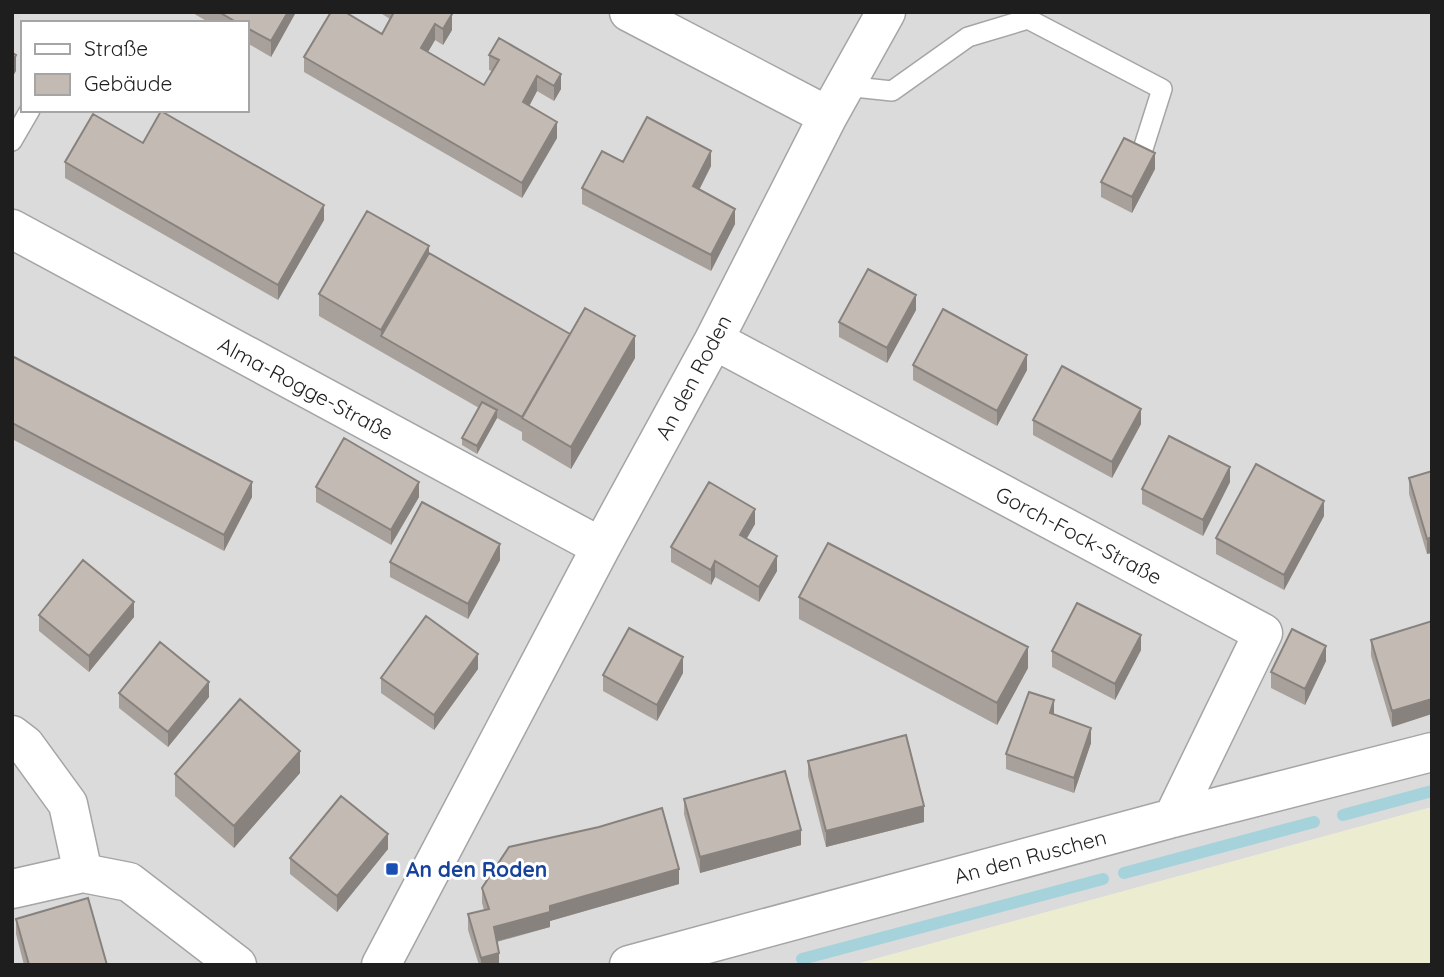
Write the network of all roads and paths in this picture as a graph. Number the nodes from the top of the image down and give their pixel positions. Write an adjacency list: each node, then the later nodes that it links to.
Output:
1 (629, 12): 3 (street)
2 (886, 12): 3 (street, An den Roden)
3 (836, 101): 6 (lane); 8 (street, An den Roden)
4 (29, 112): 5 (lane)
5 (12, 141)
6 (1143, 149)
7 (12, 229): 9 (street, Alma-Rogge-Straße)
8 (714, 340): 9 (street, An den Roden); 12 (street, Gorch-Fock-Straße)
9 (601, 547): 16 (street, An den Roden)
10 (12, 735): 13 (street)
11 (1432, 752): 12 (street, An den Ruschen)
12 (1173, 818): 17 (street, An den Ruschen)
13 (83, 873): 14 (street); 15 (street)
14 (12, 889)
15 (237, 965)
16 (381, 965)
17 (629, 965)

